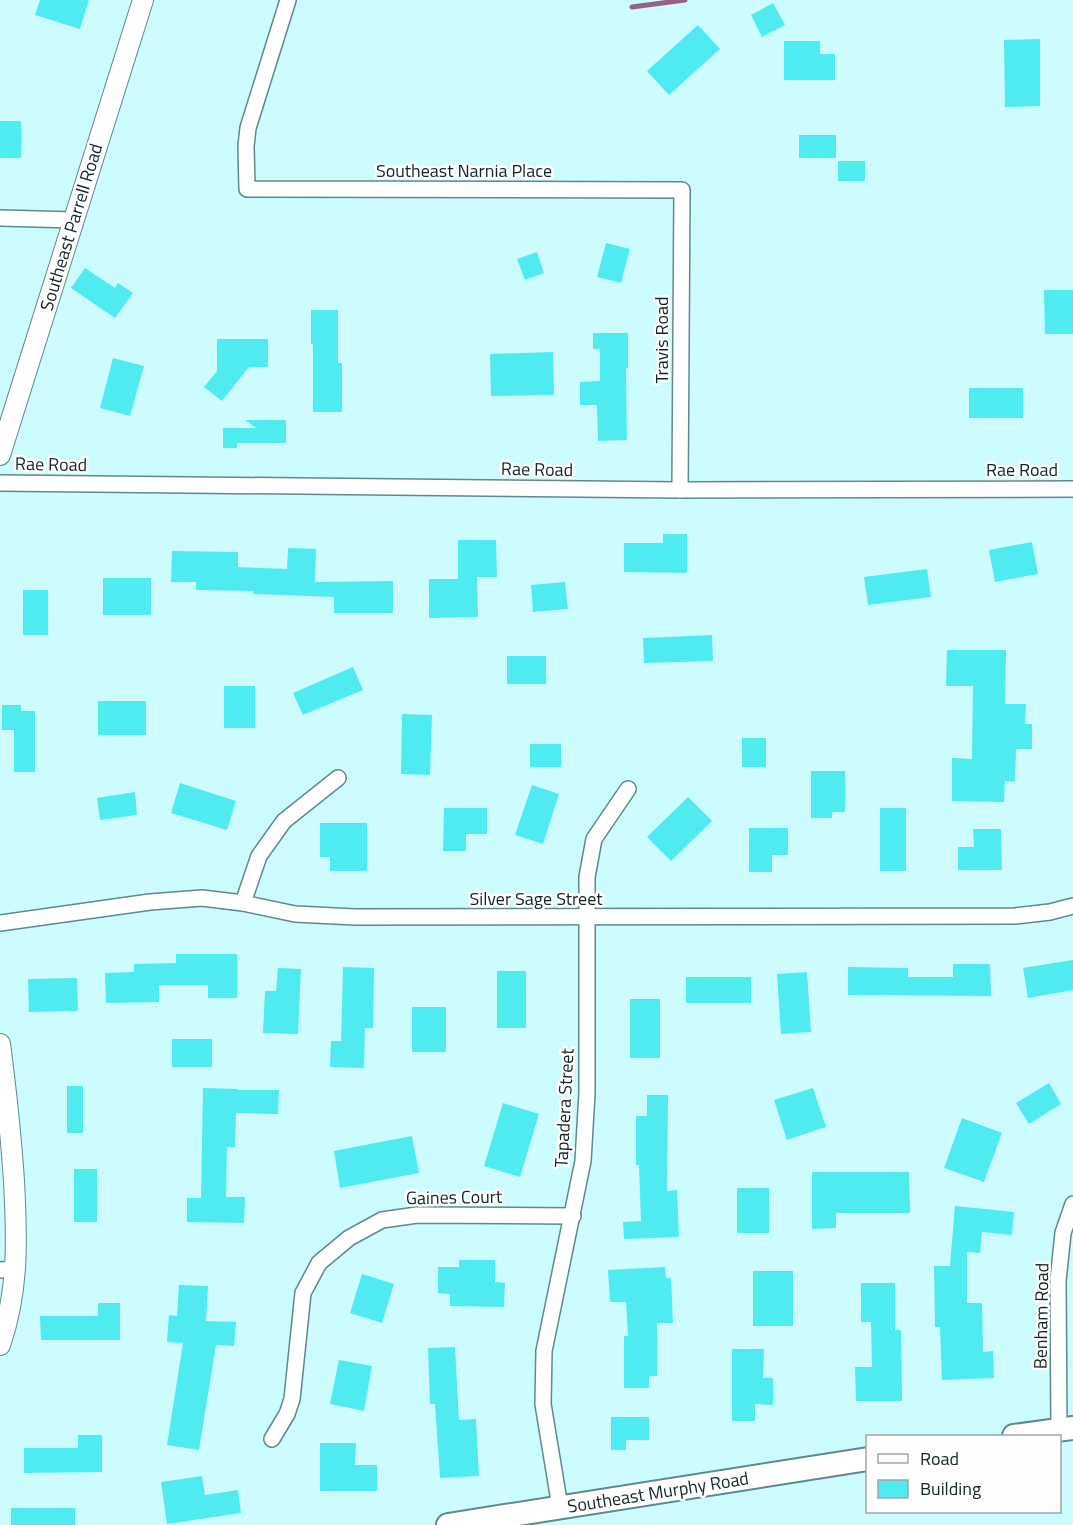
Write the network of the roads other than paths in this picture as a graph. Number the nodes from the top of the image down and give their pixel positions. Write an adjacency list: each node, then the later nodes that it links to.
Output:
1 (143, 0): 5 (street, Southeast Parrell Road)
2 (288, 0): 3 (street, Southeast Narnia Place)
3 (682, 190): 9 (street, Travis Road)
4 (0, 218): 5 (street)
5 (74, 220): 6 (street, Southeast Parrell Road)
6 (0, 455)
7 (0, 483): 9 (street, Rae Road)
8 (1073, 489): 9 (street, Rae Road)
9 (680, 490)
10 (338, 778): 12 (street)
11 (628, 789): 14 (street, Tapadera Street)
12 (243, 903): 14 (street, Silver Sage Street); 15 (street, Silver Sage Street)
13 (1073, 906): 14 (street, Silver Sage Street)
14 (587, 917): 18 (street, Tapadera Street)
15 (0, 922)
16 (0, 1044): 19 (street)
17 (1073, 1204): 21 (street, Benham Road)
18 (573, 1216): 23 (street, Gaines Court); 25 (street, Tapadera Street)
19 (8, 1270): 20 (street)
20 (0, 1345)
21 (1066, 1429): 22 (main road)
22 (1027, 1435)
23 (272, 1439)
24 (866, 1459): 25 (main road, Southeast Murphy Road)
25 (560, 1507): 26 (main road, Southeast Murphy Road)
26 (448, 1525)

